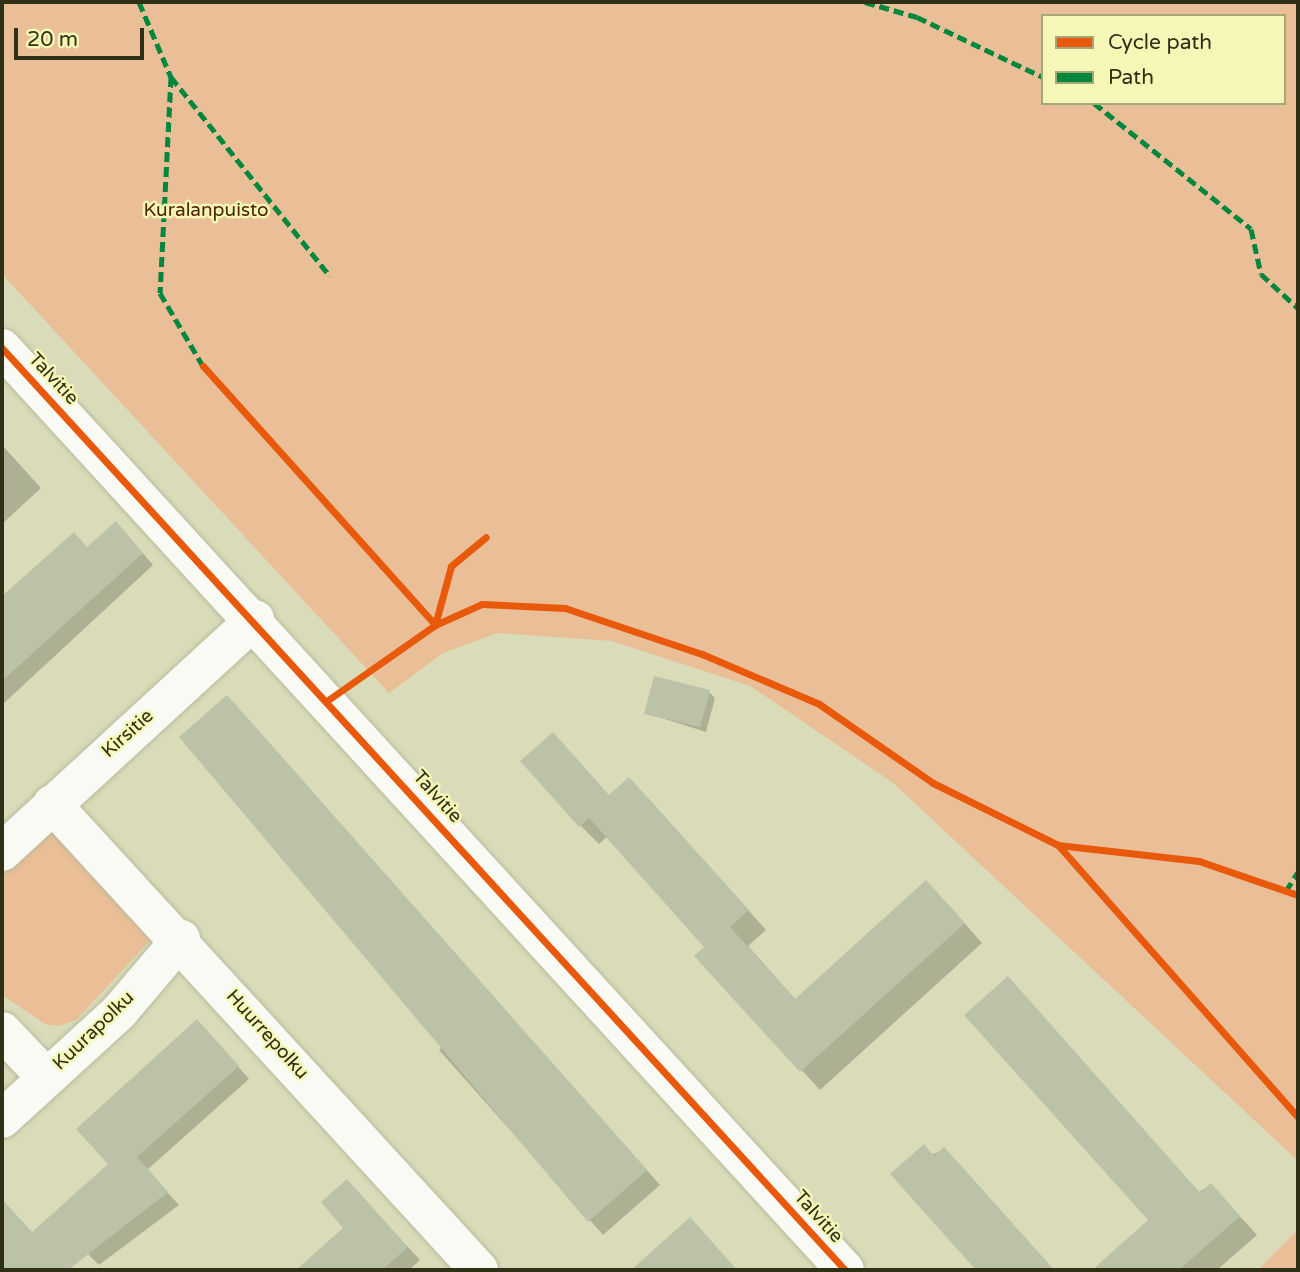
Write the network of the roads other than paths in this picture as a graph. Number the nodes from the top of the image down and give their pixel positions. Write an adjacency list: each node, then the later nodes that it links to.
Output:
1 (2, 348): 2 (street, Talvitie)
2 (256, 619): 3 (street, Kirsitie); 9 (street, Talvitie)
3 (52, 804): 4 (street, Kirsitie); 5 (street, Huurrepolku)
4 (2, 852)
5 (181, 939): 7 (street, Kuurapolku); 10 (street, Huurrepolku)
6 (2, 1031): 7 (street)
7 (46, 1077): 8 (street, Kuurapolku)
8 (2, 1119)
9 (839, 1268)
10 (479, 1270)

